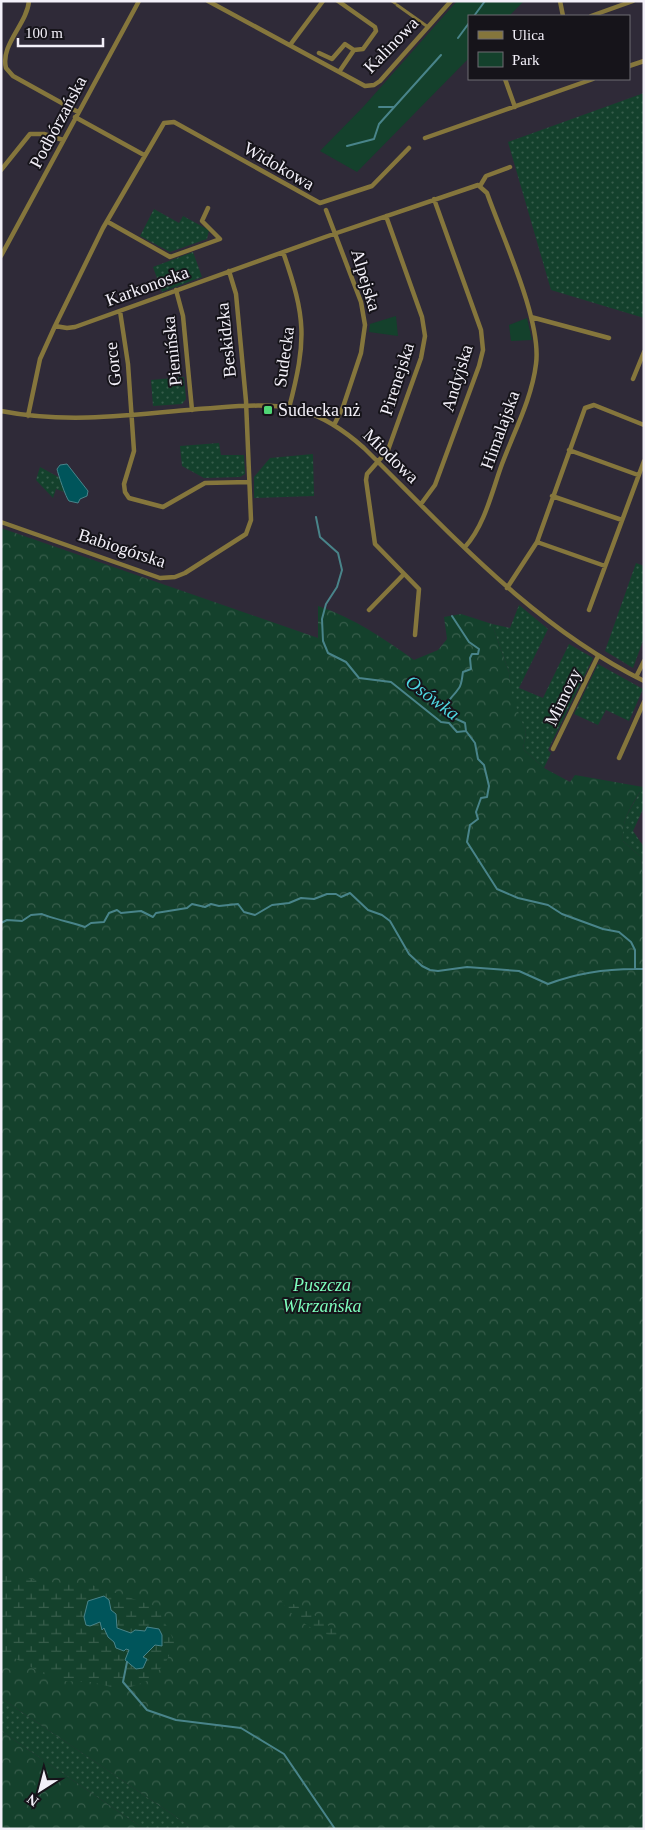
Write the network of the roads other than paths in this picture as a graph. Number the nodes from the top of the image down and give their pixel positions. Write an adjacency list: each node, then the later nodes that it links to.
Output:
1 (29, 1): 24 (street)
2 (139, 1): 24 (street, Podbórzańska)
3 (208, 1): 13 (street, Kalinowa)
4 (323, 1): 13 (street)
5 (338, 1): 14 (street)
6 (451, 1): 12 (street, Kalinowa)
7 (560, 1): 10 (street)
8 (633, 1): 11 (street)
9 (395, 3): 12 (street)
10 (563, 15)
11 (594, 15)
12 (428, 27): 18 (street, Kalinowa)
13 (290, 45): 18 (street, Kalinowa)
14 (354, 50): 15 (street); 18 (street)
15 (319, 53)
16 (644, 61): 17 (street)
17 (630, 66)
18 (340, 72)
19 (505, 80): 23 (street)
20 (574, 80): 22 (street)
21 (590, 80): 22 (street)
22 (576, 85): 23 (street)
23 (515, 107): 26 (street)
24 (78, 112): 25 (street, Podbórzańska)
25 (75, 117): 27 (street, Podbórzańska); 29 (street)
26 (424, 138)
27 (63, 140): 31 (street); 41 (street, Podbórzańska)
28 (409, 148): 34 (street, Widokowa)
29 (144, 155): 34 (street, Widokowa); 38 (street, Widokowa)
30 (510, 167): 32 (street)
31 (1, 170)
32 (480, 186): 33 (street); 45 (street, Himalajska)
33 (434, 199): 37 (street); 64 (street, Andyjska)
34 (320, 203): 36 (street, Alpejska)
35 (208, 208): 38 (street)
36 (326, 210): 39 (street, Alpejska)
37 (386, 216): 39 (street); 60 (street, Pirenejska)
38 (108, 222): 46 (street, Widokowa)
39 (336, 233): 40 (street, Karkonoska); 56 (street, Alpejska)
40 (283, 252): 42 (street, Karkonoska); 51 (street, Sudecka)
41 (1, 256)
42 (230, 272): 43 (street, Karkonoska); 50 (street, Beskidzka)
43 (176, 290): 44 (street, Karkonoska); 52 (street, Pienińska)
44 (120, 311): 46 (street, Karkonoska); 54 (street, Gorce)
45 (531, 317): 47 (street); 68 (street, Himalajska)
46 (55, 326): 55 (street)
47 (609, 338)
48 (644, 352): 49 (street)
49 (633, 379)
50 (246, 406): 51 (street, Miodowa); 52 (street, Miodowa); 62 (street, Babiogórska)
51 (289, 408): 56 (street, Miodowa)
52 (192, 410): 54 (street, Miodowa)
53 (1, 411): 55 (street, Miodowa)
54 (132, 415): 55 (street, Miodowa); 62 (street, Gorce)
55 (28, 416)
56 (334, 424): 60 (street, Miodowa)
57 (644, 425): 58 (street)
58 (569, 450): 61 (street); 63 (street)
59 (644, 461): 61 (street)
60 (378, 462): 64 (street, Miodowa); 70 (street, Pirenejska)
61 (638, 475): 65 (street)
62 (249, 482): 66 (street, Babiogórska)
63 (552, 496): 65 (street); 67 (street)
64 (421, 504): 68 (street, Miodowa)
65 (622, 520): 69 (street)
66 (1, 522)
67 (536, 542): 69 (street); 71 (street)
68 (465, 547): 71 (street, Miodowa)
69 (605, 566): 73 (street)
70 (404, 574): 72 (street); 74 (street, Pirenejska)
71 (507, 588): 75 (street, Miodowa)
72 (369, 610)
73 (589, 610)
74 (415, 635)
75 (598, 656): 77 (street, Miodowa); 80 (street, Mimozy)
76 (644, 660): 77 (street)
77 (636, 677): 78 (street, Miodowa)
78 (644, 681)
79 (644, 702): 81 (street)
80 (553, 749)
81 (619, 758)

